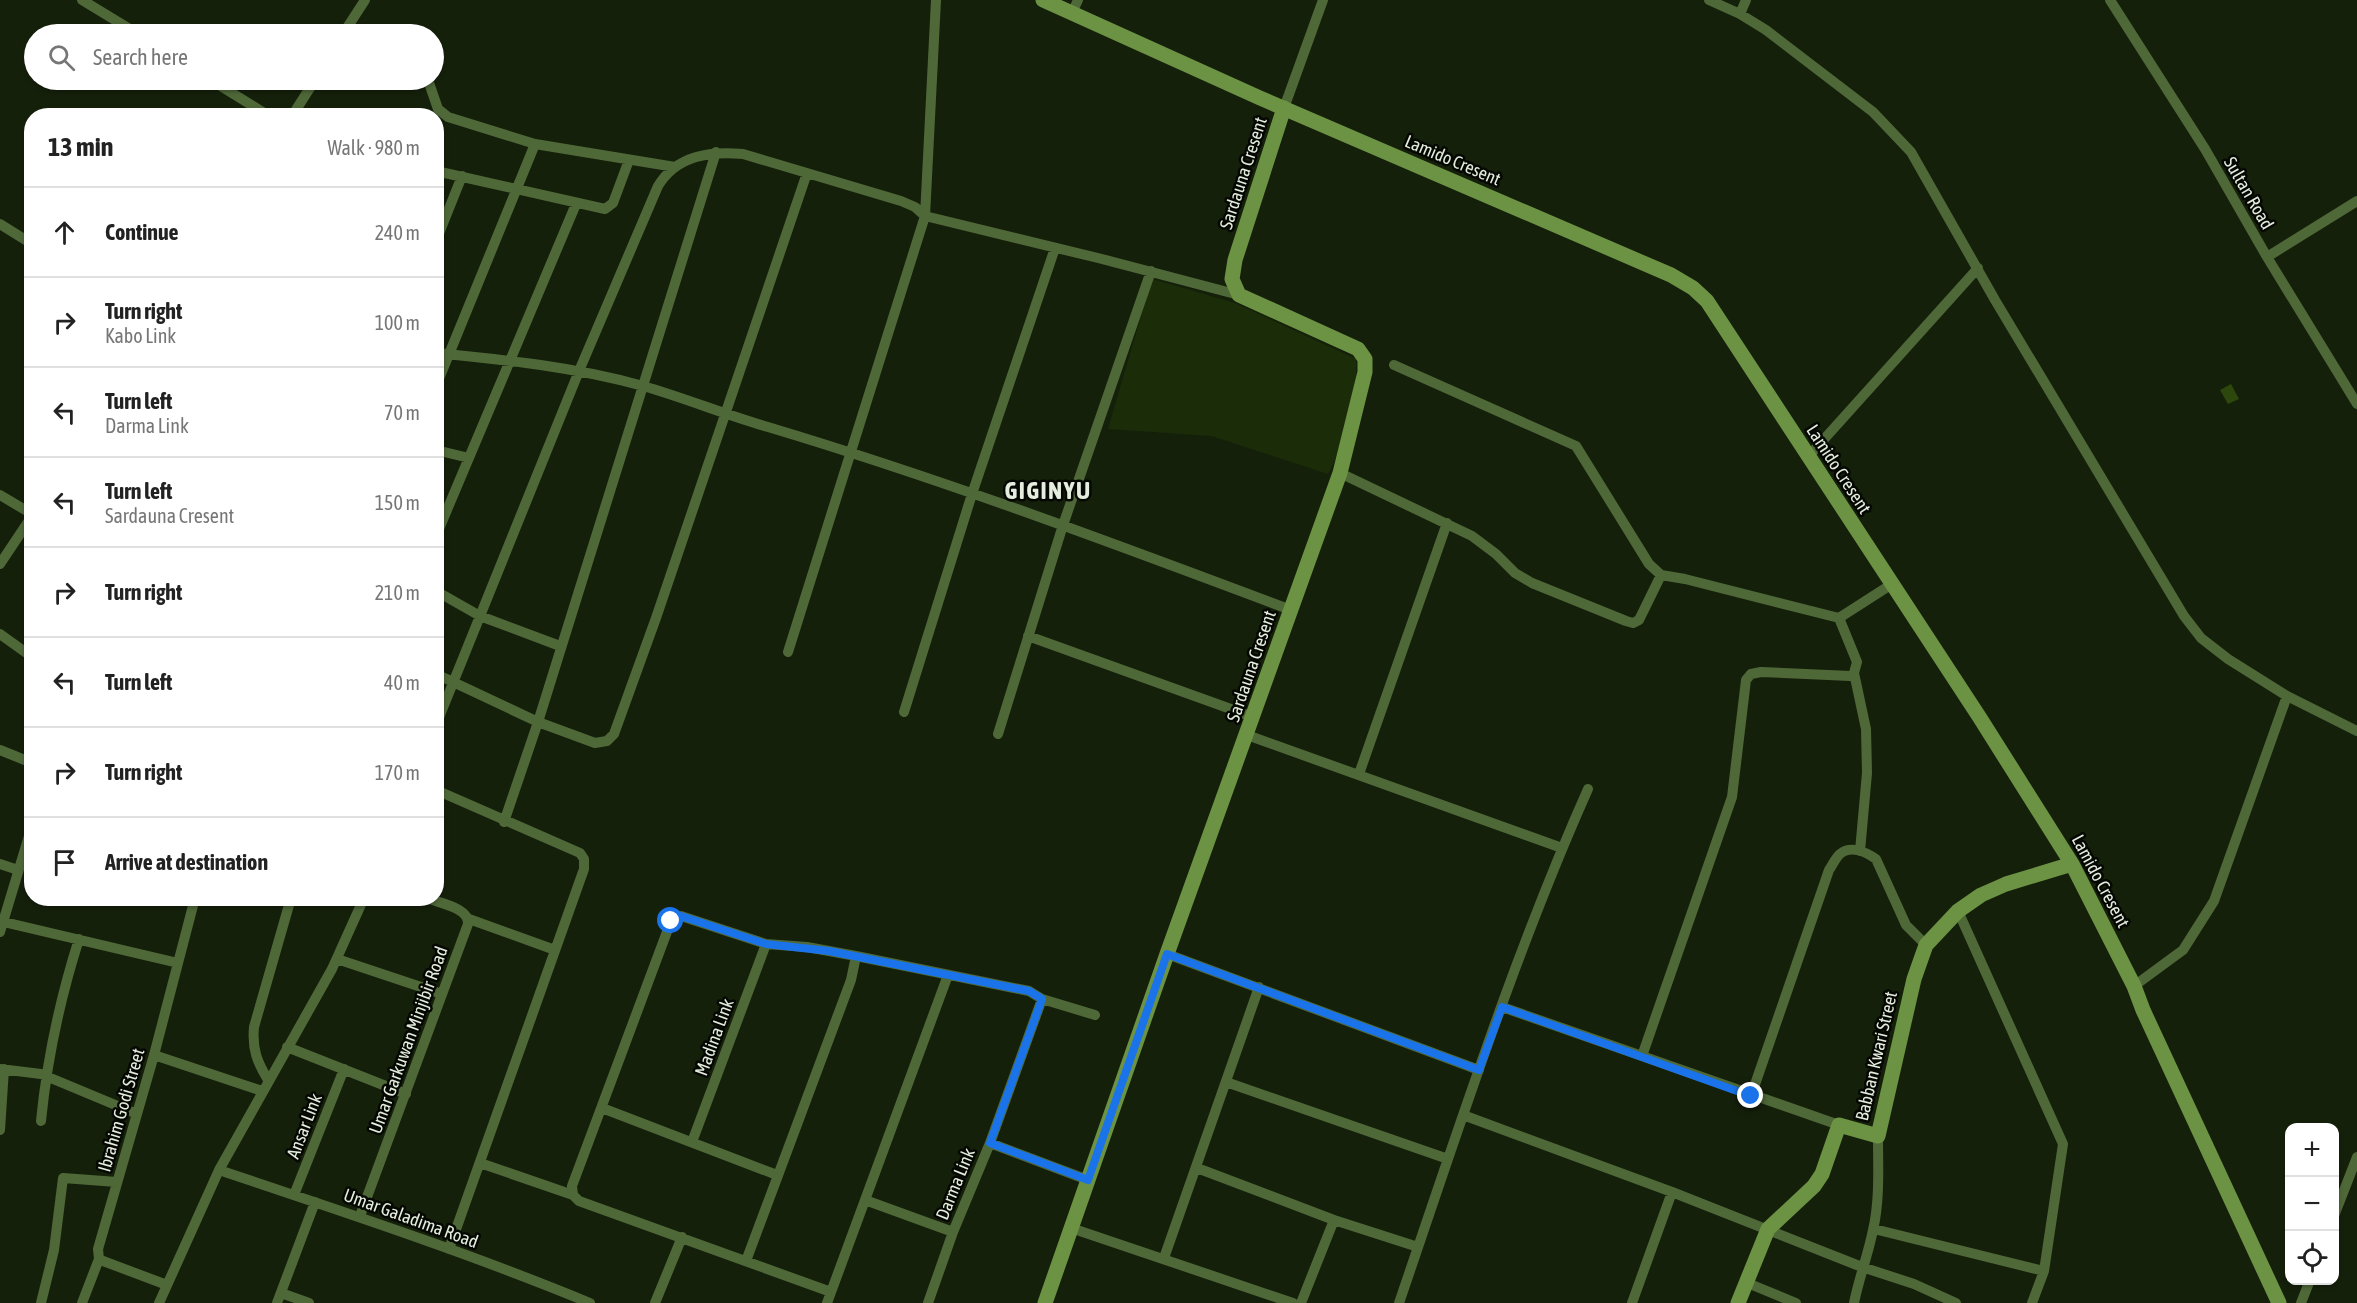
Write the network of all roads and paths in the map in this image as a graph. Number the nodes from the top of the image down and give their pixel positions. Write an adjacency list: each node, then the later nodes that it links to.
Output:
1 (81, 0): 11 (street)
2 (365, 0): 12 (street)
3 (936, 0): 31 (street)
4 (1043, 0): 9 (street, Lamido Cresent)
5 (1323, 0): 19 (street)
6 (1709, 0): 10 (street)
7 (1746, 0): 10 (street)
8 (2110, 0): 36 (street, Sultan Road)
9 (1075, 7): 19 (street, Lamido Cresent)
10 (1740, 14): 37 (street)
11 (121, 24)
12 (349, 24)
13 (227, 90): 16 (street)
14 (309, 90): 17 (street)
15 (431, 90): 18 (street)
16 (256, 108)
17 (297, 108)
18 (438, 108)
19 (1284, 108): 39 (street, Sardauna Cresent); 51 (street, Lamido Cresent)
20 (444, 115): 21 (street)
21 (536, 144): 23 (street); 28 (street)
22 (716, 152): 24 (street); 26 (street); 46 (street)
23 (629, 160): 24 (street); 30 (street)
24 (675, 167): 45 (street)
25 (444, 173): 27 (street)
26 (807, 173): 31 (street); 48 (street)
27 (462, 176): 28 (street); 32 (street)
28 (519, 189): 30 (street); 41 (street)
29 (2357, 201): 36 (street)
30 (576, 204): 42 (street)
31 (926, 216): 35 (street); 50 (street)
32 (444, 221)
33 (0, 224): 34 (street)
34 (24, 239)
35 (1055, 248): 38 (street); 54 (street)
36 (2267, 257): 47 (street, Sultan Road)
37 (1978, 268): 51 (street); 76 (street)
38 (1151, 271): 39 (street); 59 (street)
39 (1239, 295): 53 (street, Sardauna Cresent)
40 (444, 354): 41 (street)
41 (450, 355): 42 (street); 44 (street)
42 (510, 360): 45 (street); 52 (street)
43 (1394, 365): 62 (street)
44 (444, 368)
45 (579, 371): 46 (street); 66 (street)
46 (643, 386): 48 (street); 70 (street)
47 (2357, 404)
48 (725, 415): 50 (street); 80 (street)
49 (444, 452): 52 (street)
50 (852, 453): 54 (street); 72 (street)
51 (1808, 457): 63 (street, Lamido Cresent)
52 (469, 458): 57 (street)
53 (1340, 473): 58 (street); 65 (street, Sardauna Cresent)
54 (972, 494): 59 (street); 78 (street)
55 (0, 495): 56 (street)
56 (24, 516)
57 (444, 517)
58 (1447, 523): 62 (street); 86 (street)
59 (1063, 525): 65 (street); 69 (street)
60 (24, 530): 61 (street)
61 (0, 564)
62 (1661, 575): 67 (street)
63 (1892, 584): 67 (street); 94 (street, Lamido Cresent)
64 (444, 596): 66 (street)
65 (1291, 610): 79 (street, Sardauna Cresent)
66 (480, 616): 70 (street); 75 (street)
67 (1839, 618): 73 (street)
68 (0, 634): 71 (street)
69 (1028, 636): 79 (street); 82 (street)
70 (560, 646): 80 (street)
71 (24, 651)
72 (788, 652)
73 (1854, 673): 92 (street); 120 (street)
74 (444, 679): 75 (street)
75 (453, 684): 77 (street); 80 (street)
76 (2287, 696): 81 (street); 112 (street)
77 (444, 705)
78 (904, 712)
79 (1253, 717): 83 (street, Sardauna Cresent)
80 (538, 722): 89 (street)
81 (2357, 731)
82 (998, 734)
83 (1247, 735): 86 (street); 107 (street, Sardauna Cresent)
84 (0, 750): 85 (street)
85 (24, 760)
86 (1359, 774): 90 (street)
87 (1588, 789): 90 (street)
88 (444, 794): 89 (street)
89 (504, 822): 106 (street)
90 (1562, 848): 116 (street)
91 (24, 851): 95 (street)
92 (1860, 851): 105 (street); 129 (street)
93 (0, 864): 95 (street)
94 (2072, 864): 100 (street, Babban Kwari Street); 112 (street, Lamido Cresent)
95 (18, 870): 102 (street)
96 (444, 905): 101 (street)
97 (193, 906): 110 (street, Ibrahim Godi Street)
98 (289, 906): 125 (street)
99 (360, 906): 109 (street)
100 (1958, 911): 105 (street, Babban Kwari Street); 166 (street)
101 (469, 919): 106 (street); 114 (street, Umar Garkuwan Minjibir Road)
102 (1, 924): 103 (street)
103 (79, 939): 110 (street); 124 (street)
104 (766, 944): 108 (street); 130 (street); 137 (street, Madina Link)
105 (1926, 945): 136 (street, Babban Kwari Street)
106 (555, 950): 141 (street)
107 (1167, 954): 113 (street); 145 (street, Sardauna Cresent)
108 (856, 956): 111 (street); 144 (street)
109 (337, 959): 114 (street); 118 (street)
110 (178, 963): 119 (street, Ibrahim Godi Street)
111 (948, 975): 115 (street); 150 (street)
112 (2134, 986): 192 (street, Lamido Cresent)
113 (1258, 987): 123 (street); 126 (street)
114 (442, 994): 128 (street, Umar Garkuwan Minjibir Road)
115 (1042, 999): 117 (street); 138 (street)
116 (1502, 1007): 120 (street); 123 (street)
117 (1095, 1015)
118 (287, 1047): 122 (street); 125 (street)
119 (154, 1055): 127 (street); 131 (street, Ibrahim Godi Street)
120 (1642, 1056): 129 (street)
121 (2, 1069): 124 (street); 135 (street)
122 (344, 1069): 128 (street); 148 (street, Ansar Link)
123 (1479, 1070): 132 (street)
124 (45, 1076): 131 (street); 133 (street)
125 (268, 1080): 127 (street)
126 (1226, 1082): 140 (street); 142 (street)
127 (262, 1091): 143 (street)
128 (405, 1094): 153 (street, Umar Garkuwan Minjibir Road)
129 (1751, 1096): 134 (street)
130 (602, 1107): 137 (street); 149 (street)
131 (137, 1114): 146 (street, Ibrahim Godi Street)
132 (1463, 1115): 140 (street); 147 (street)
133 (42, 1122)
134 (1839, 1125): 136 (street, Babban Kwari Street); 156 (street, Babban Kwari Street)
135 (0, 1130)
136 (1878, 1136): 157 (street)
137 (692, 1142): 144 (street)
138 (990, 1143): 145 (street, Darma Link); 158 (street, Darma Link)
139 (2357, 1157): 152 (street)
140 (1448, 1159): 160 (street)
141 (480, 1163): 149 (street); 161 (street)
142 (1197, 1168): 154 (street); 162 (street)
143 (219, 1170): 148 (street, Umar Galadima Road); 168 (street)
144 (777, 1175): 164 (street)
145 (1088, 1180): 155 (street, Sardauna Cresent)
146 (117, 1182): 163 (street, Ibrahim Godi Street); 173 (street)
147 (1672, 1192): 156 (street); 186 (street)
148 (294, 1195): 151 (street, Umar Galadima Road)
149 (573, 1196): 159 (street)
150 (865, 1200): 158 (street); 171 (street)
151 (315, 1202): 153 (street, Umar Galadima Road); 172 (street)
152 (2339, 1203)
153 (360, 1216): 161 (street, Umar Galadima Road)
154 (1334, 1220): 160 (street); 184 (street)
155 (1071, 1228): 162 (street); 182 (street, Sardauna Cresent)
156 (1768, 1229): 165 (street); 167 (street, Babban Kwari Street)
157 (1874, 1229): 165 (street); 166 (street)
158 (953, 1232): 181 (street, Darma Link)
159 (682, 1237): 164 (street); 179 (street)
160 (1418, 1247): 185 (street)
161 (449, 1249): 170 (street, Umar Galadima Road)
162 (1164, 1258): 183 (street)
163 (99, 1259): 168 (street); 174 (street, Ibrahim Godi Street)
164 (746, 1261): 171 (street)
165 (1862, 1267): 189 (street); 190 (street)
166 (2044, 1271): 191 (street)
167 (1745, 1282): 187 (street, Babban Kwari Street); 188 (street)
168 (167, 1284): 175 (street)
169 (2308, 1285): 193 (street)
170 (562, 1291): 177 (street); 178 (street, Umar Galadima Road)
171 (831, 1292): 180 (street)
172 (279, 1298): 176 (street)
173 (41, 1303)
174 (82, 1303)
175 (159, 1303)
176 (309, 1303)
177 (557, 1303)
178 (590, 1303)
179 (655, 1303)
180 (827, 1303)
181 (928, 1303)
182 (1045, 1303)
183 (1293, 1303)
184 (1301, 1303)
185 (1399, 1303)
186 (1632, 1303)
187 (1738, 1303)
188 (1796, 1303)
189 (1854, 1303)
190 (1956, 1303)
191 (2032, 1303)
192 (2279, 1303)
193 (2301, 1303)

